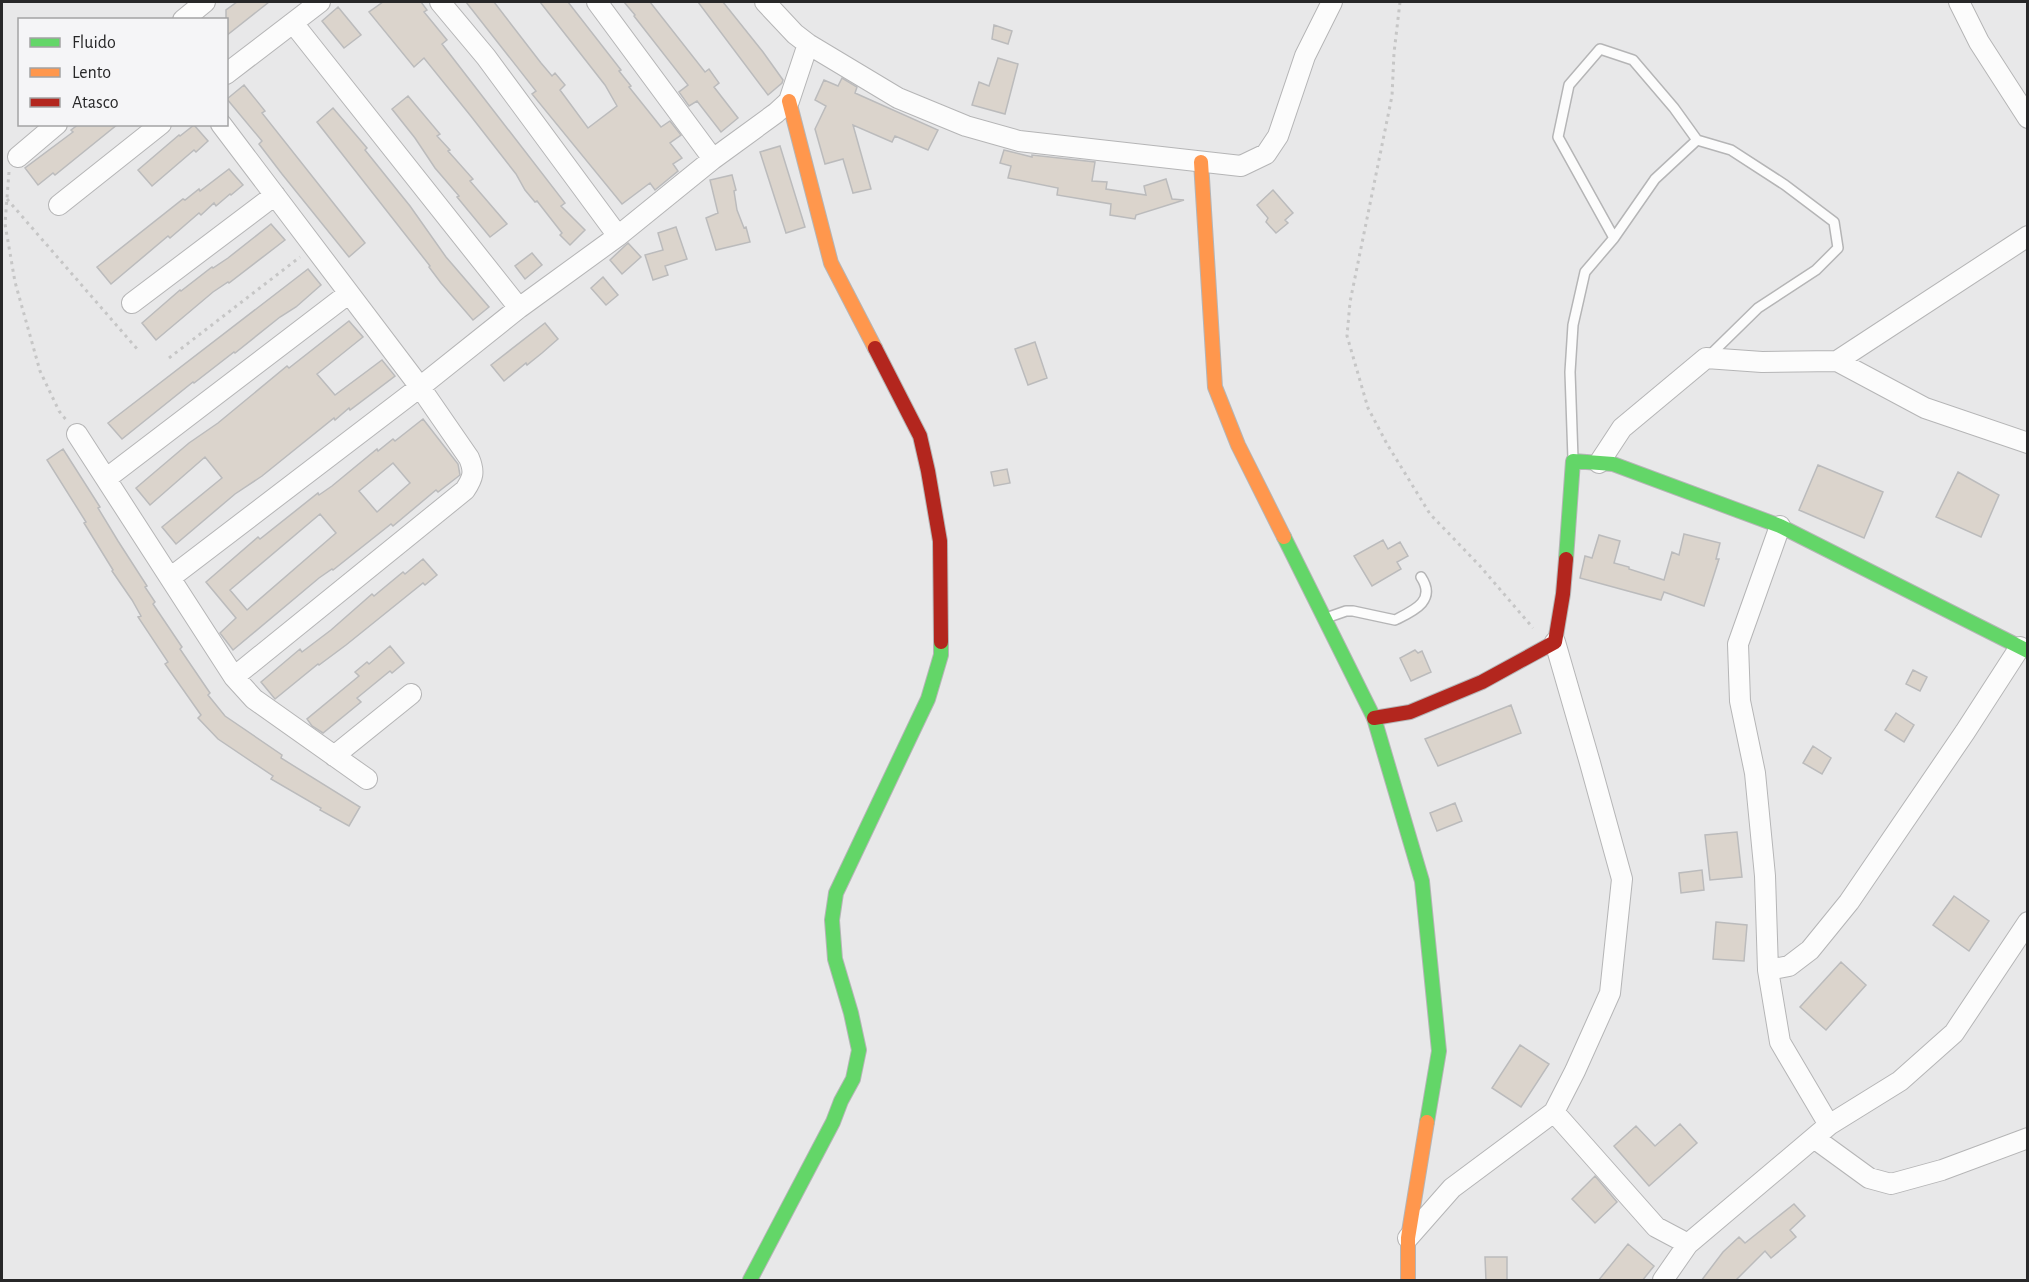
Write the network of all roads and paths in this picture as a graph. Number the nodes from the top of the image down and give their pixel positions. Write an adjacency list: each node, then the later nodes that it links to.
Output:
1 (205, 2): 9 (street)
2 (320, 2): 10 (street)
3 (440, 2): 25 (street)
4 (597, 2): 20 (street)
5 (765, 2): 11 (street)
6 (1332, 2): 21 (street)
7 (1400, 2): 46 (path)
8 (1959, 2): 14 (street)
9 (185, 18)
10 (293, 22): 12 (street); 31 (street)
11 (808, 44): 13 (street); 21 (street)
12 (228, 72)
13 (789, 100): 20 (street); 61 (street)
14 (2028, 118)
15 (55, 126): 19 (street)
16 (158, 126): 24 (street)
17 (223, 126): 22 (street)
18 (1697, 140): 27 (lane); 27 (lane); 34 (lane)
19 (18, 157): 23 (path)
20 (712, 159): 25 (street)
21 (1201, 162): 45 (street)
22 (275, 195): 28 (street); 30 (street)
23 (7, 199): 32 (path); 37 (path)
24 (59, 205)
25 (618, 236): 31 (street)
26 (2028, 236): 35 (street)
27 (1614, 238): 39 (lane)
28 (313, 247): 29 (street); 33 (path)
29 (348, 294): 36 (street); 41 (street)
30 (132, 303)
31 (519, 308): 36 (street)
32 (138, 350)
33 (169, 358)
34 (1706, 358): 35 (street); 40 (street)
35 (1837, 361): 38 (street)
36 (420, 387): 44 (street); 48 (street)
37 (77, 434): 41 (street)
38 (2028, 443)
39 (1573, 461): 40 (street); 46 (street)
40 (1599, 463): 42 (street)
41 (107, 478): 44 (street)
42 (1780, 526): 47 (street); 54 (street)
43 (1421, 577): 45 (lane)
44 (170, 578): 48 (street)
45 (1323, 619): 50 (street)
46 (1551, 644): 50 (street); 55 (street)
47 (2024, 649): 54 (street)
48 (234, 677): 51 (street)
49 (411, 694): 51 (street)
50 (1374, 718): 59 (street)
51 (334, 756): 52 (street)
52 (367, 780)
53 (2028, 922): 56 (street)
54 (1768, 970): 56 (street)
55 (1554, 1112): 59 (street); 60 (street)
56 (1829, 1125): 57 (street)
57 (1814, 1138): 58 (street); 60 (street)
58 (2028, 1138)
59 (1408, 1238): 62 (street)
60 (1688, 1244): 63 (street)
61 (750, 1281)
62 (1408, 1281)
63 (1663, 1281)

